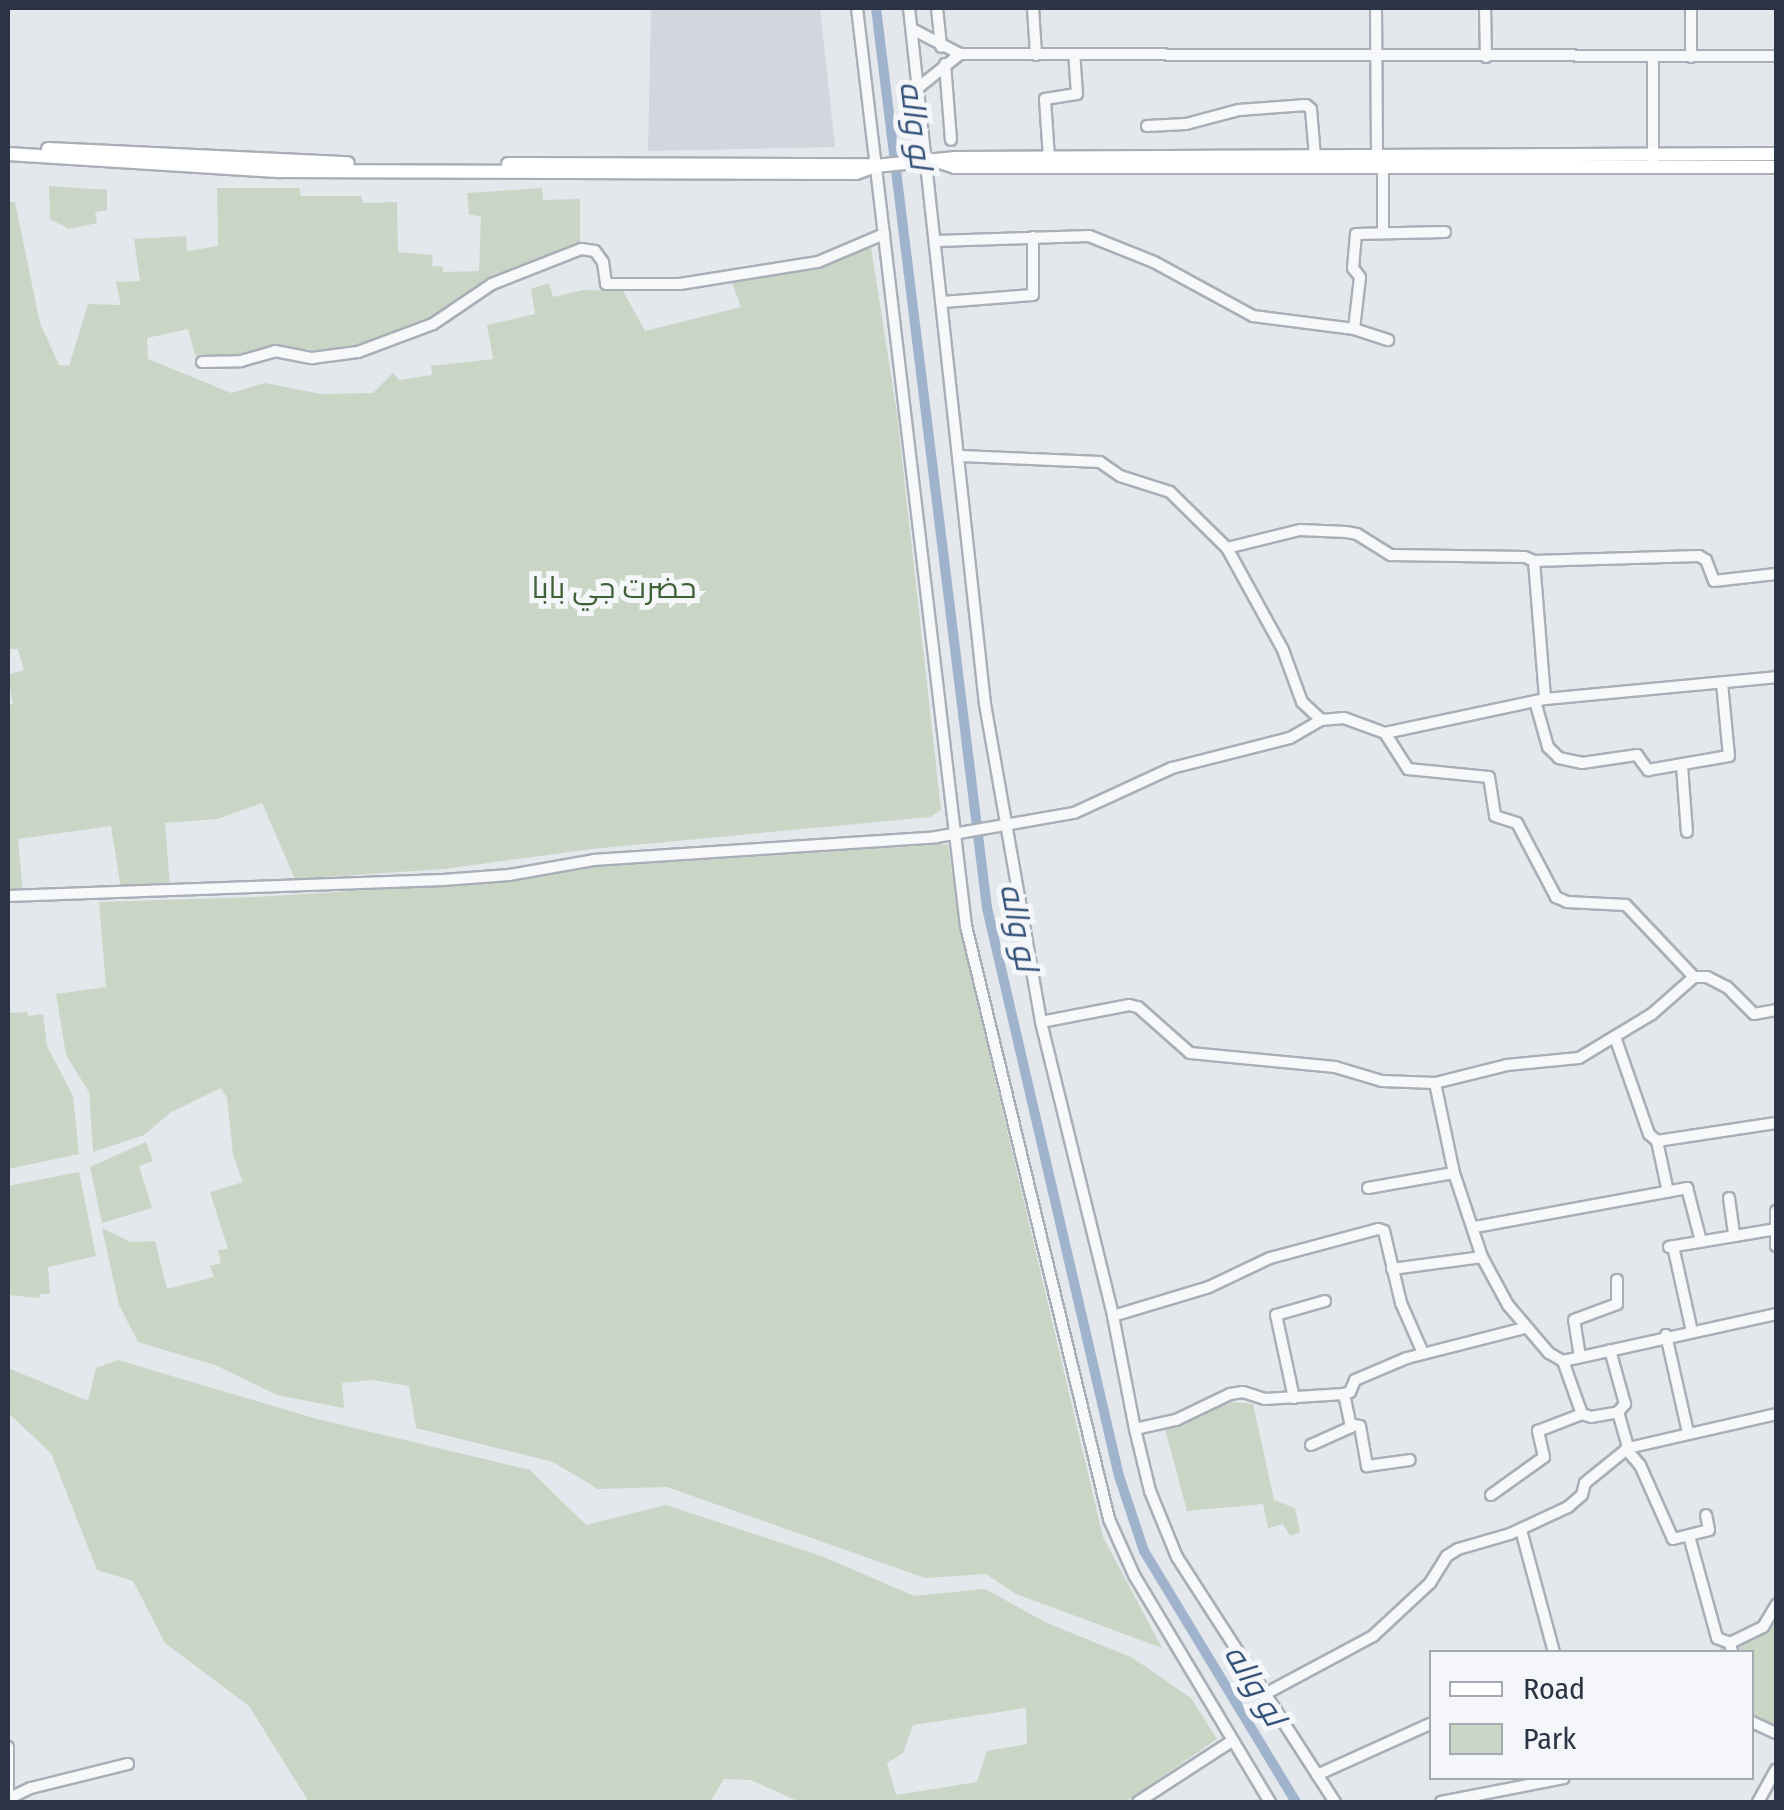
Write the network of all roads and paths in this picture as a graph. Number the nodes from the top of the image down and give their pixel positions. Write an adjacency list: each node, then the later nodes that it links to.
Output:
1 (857, 8): 31 (street)
2 (909, 8): 8 (street)
3 (937, 8): 9 (street)
4 (1033, 8): 11 (street)
5 (1376, 8): 16 (street)
6 (1486, 8): 17 (street)
7 (1691, 8): 15 (street)
8 (912, 29): 9 (street); 19 (street)
9 (941, 47): 10 (street)
10 (960, 54): 11 (street); 18 (street)
11 (1036, 55): 12 (street)
12 (1074, 56): 16 (street); 25 (street)
13 (1653, 56): 15 (street); 17 (street); 29 (street)
14 (1776, 56): 15 (street)
15 (1691, 57)
16 (1376, 58): 17 (street); 30 (street)
17 (1486, 58)
18 (945, 64): 19 (street); 21 (street)
19 (919, 86): 28 (street)
20 (1147, 126): 26 (street)
21 (951, 140)
22 (8, 146): 27 (main road)
23 (8, 154): 27 (main road)
24 (1776, 154): 29 (main road)
25 (1049, 158): 26 (main road); 28 (main road)
26 (1315, 158): 30 (main road)
27 (129, 159): 31 (main road)
28 (926, 160): 30 (main road); 31 (main road); 37 (street)
29 (1653, 161): 30 (main road); 32 (main road)
30 (1380, 162): 34 (street)
31 (881, 165): 35 (street)
32 (1776, 168)
33 (1445, 232): 34 (street)
34 (1383, 233): 39 (street)
35 (884, 234): 41 (street); 53 (street)
36 (1032, 237): 37 (street); 38 (street); 39 (street)
37 (936, 241): 38 (street)
38 (944, 302): 42 (street)
39 (1354, 329): 40 (street)
40 (1388, 340)
41 (202, 362)
42 (961, 456): 43 (street); 52 (street)
43 (1227, 548): 44 (street); 49 (street)
44 (1534, 561): 45 (street); 48 (street)
45 (1776, 574)
46 (1776, 678): 47 (street)
47 (1722, 683): 48 (street); 51 (street)
48 (1540, 700): 50 (street); 51 (street)
49 (1321, 720): 50 (street); 52 (street)
50 (1385, 733): 56 (street)
51 (1682, 766): 54 (street)
52 (1004, 827): 53 (street); 58 (street)
53 (959, 832): 55 (street); 106 (street)
54 (1687, 832)
55 (8, 896)
56 (1694, 977): 57 (street); 59 (street)
57 (1776, 1010)
58 (1040, 1022): 60 (street); 78 (street)
59 (1615, 1037): 60 (street); 62 (street)
60 (1435, 1083): 63 (street)
61 (1776, 1123): 62 (street)
62 (1657, 1141): 65 (street)
63 (1454, 1172): 64 (street); 68 (street)
64 (1368, 1188)
65 (1668, 1192): 68 (street); 71 (street)
66 (1729, 1198): 70 (street)
67 (1776, 1211): 69 (street)
68 (1475, 1227): 73 (street)
69 (1776, 1230): 70 (street); 72 (street)
70 (1734, 1236): 71 (street)
71 (1701, 1240): 80 (street)
72 (1776, 1246)
73 (1482, 1257): 74 (street); 79 (street)
74 (1392, 1269): 78 (street); 83 (street)
75 (1617, 1280): 84 (street)
76 (1325, 1301): 87 (street)
77 (1776, 1314): 80 (street)
78 (1113, 1316): 92 (street)
79 (1524, 1328): 83 (street); 85 (street)
80 (1692, 1332): 81 (street)
81 (1666, 1335): 82 (street); 93 (street)
82 (1610, 1350): 84 (street); 88 (street)
83 (1424, 1353): 86 (street)
84 (1580, 1357): 85 (street)
85 (1563, 1360): 89 (street)
86 (1344, 1394): 87 (street); 91 (street)
87 (1294, 1398): 92 (street)
88 (1618, 1412): 89 (street); 95 (street)
89 (1582, 1414): 97 (street)
90 (1776, 1414): 93 (street)
91 (1351, 1424): 94 (street); 96 (street)
92 (1134, 1428): 104 (street)
93 (1688, 1433): 95 (street)
94 (1311, 1445)
95 (1627, 1449): 99 (street); 100 (street)
96 (1410, 1460)
97 (1491, 1495)
98 (1706, 1516): 100 (street)
99 (1520, 1530): 103 (street); 104 (street)
100 (1689, 1536): 102 (street)
101 (1776, 1605): 102 (street)
102 (1731, 1648)
103 (1553, 1650)
104 (1265, 1694): 110 (street)
105 (1429, 1724): 110 (street)
106 (1232, 1741): 113 (street); 114 (street)
107 (8, 1747): 112 (street)
108 (128, 1764): 112 (street)
109 (1776, 1770): 117 (street)
110 (1317, 1775): 115 (street)
111 (1554, 1780): 116 (street)
112 (8, 1798)
113 (1138, 1802)
114 (1270, 1802)
115 (1334, 1802)
116 (1441, 1802)
117 (1758, 1802)

